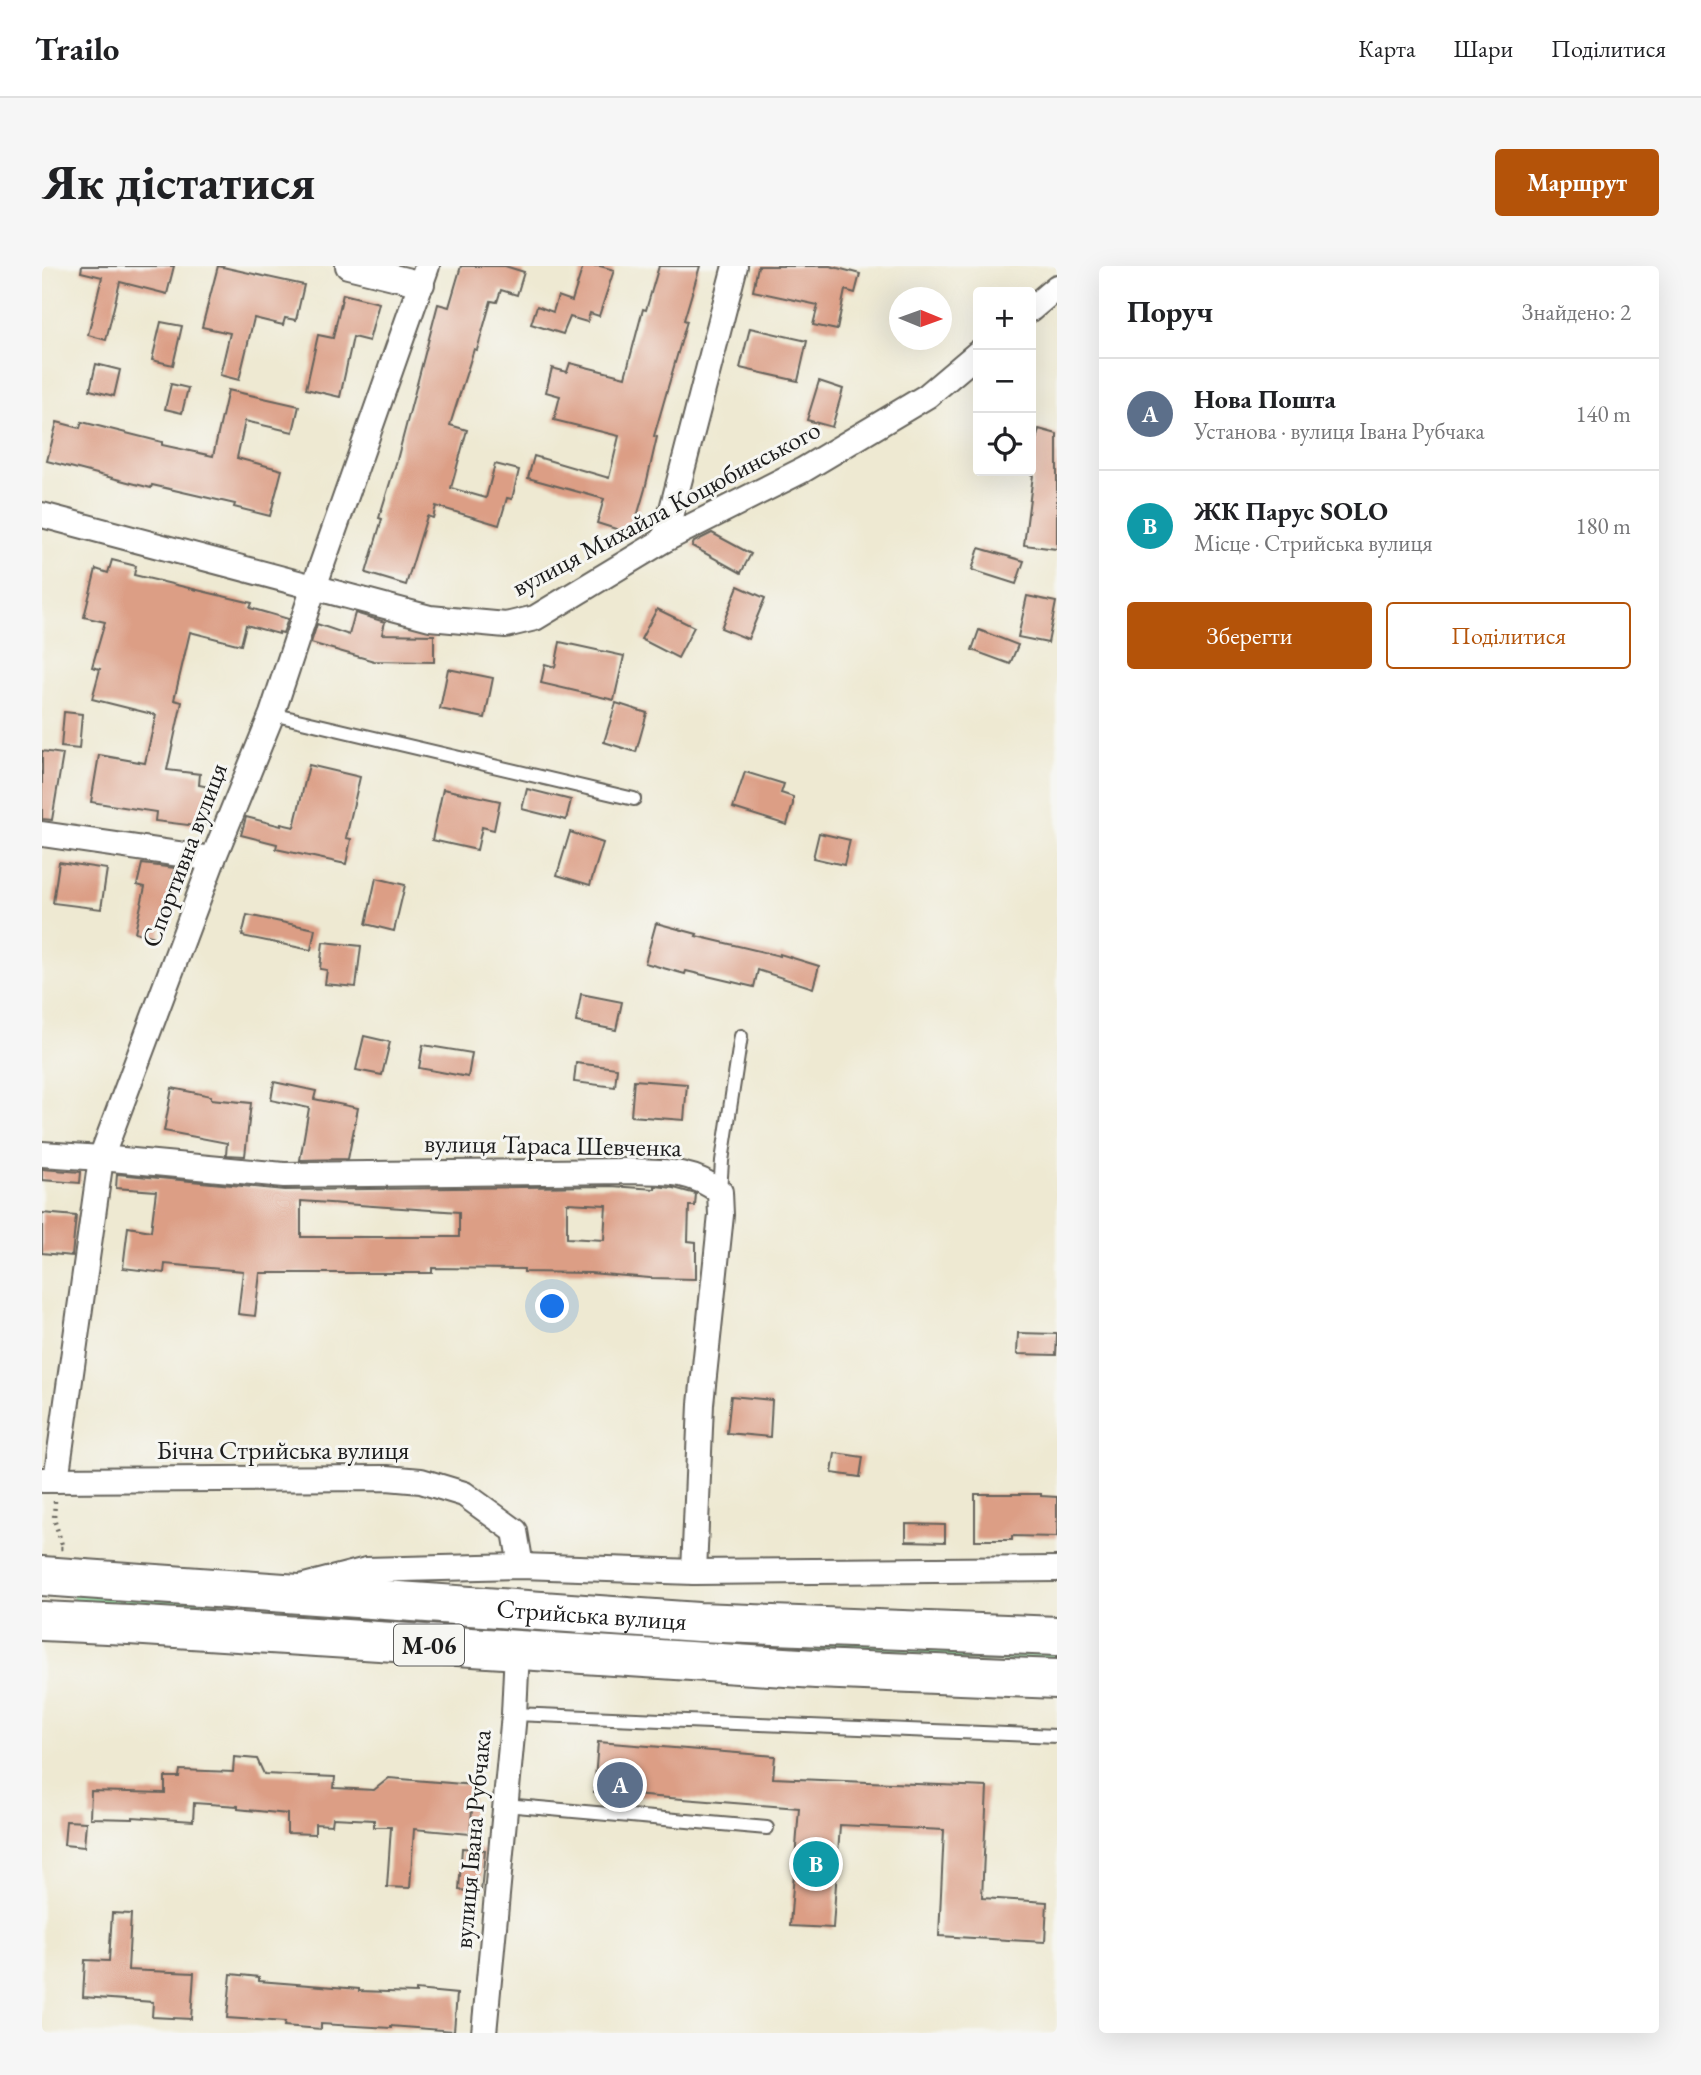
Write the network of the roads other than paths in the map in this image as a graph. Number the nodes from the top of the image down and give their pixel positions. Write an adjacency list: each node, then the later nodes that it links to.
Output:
1 (348, 266): 3 (street)
2 (734, 266): 8 (street)
3 (425, 275): 9 (street, Спортивна вулиця)
4 (1057, 287): 5 (street)
5 (1036, 305)
6 (973, 357): 8 (street, вулиця Михайла Коцюбинського)
7 (42, 515): 9 (street, вулиця Михайла Коцюбинського)
8 (664, 540): 9 (street, вулиця Михайла Коцюбинського)
9 (314, 587): 10 (street, Спортивна вулиця)
10 (272, 714): 11 (lane); 13 (street, Спортивна вулиця)
11 (634, 799)
12 (42, 834): 13 (street)
13 (213, 859): 16 (street, Спортивна вулиця)
14 (741, 1036): 17 (lane)
15 (42, 1154): 16 (street, вулиця Тараса Шевченка)
16 (101, 1158): 17 (street, вулиця Тараса Шевченка); 18 (street, Спортивна вулиця)
17 (720, 1192): 22 (street)
18 (49, 1480): 20 (street, Бічна Стрийська вулиця)
19 (52, 1562): 23 (highway, Стрийська вулиця / М-06)
20 (521, 1566): 22 (street); 23 (street)
21 (1057, 1569): 22 (street)
22 (694, 1572)
23 (283, 1592): 25 (highway, Стрийська вулиця / М-06)
24 (42, 1621): 26 (highway, Стрийська вулиця / М-06)
25 (1057, 1636)
26 (517, 1650): 27 (highway, Стрийська вулиця / М-06); 28 (street, вулиця Івана Рубчака)
27 (1057, 1679)
28 (514, 1714): 29 (lane); 30 (street, вулиця Івана Рубчака)
29 (1057, 1736)
30 (505, 1805): 31 (lane); 32 (street, вулиця Івана Рубчака)
31 (767, 1828)
32 (484, 2033)

